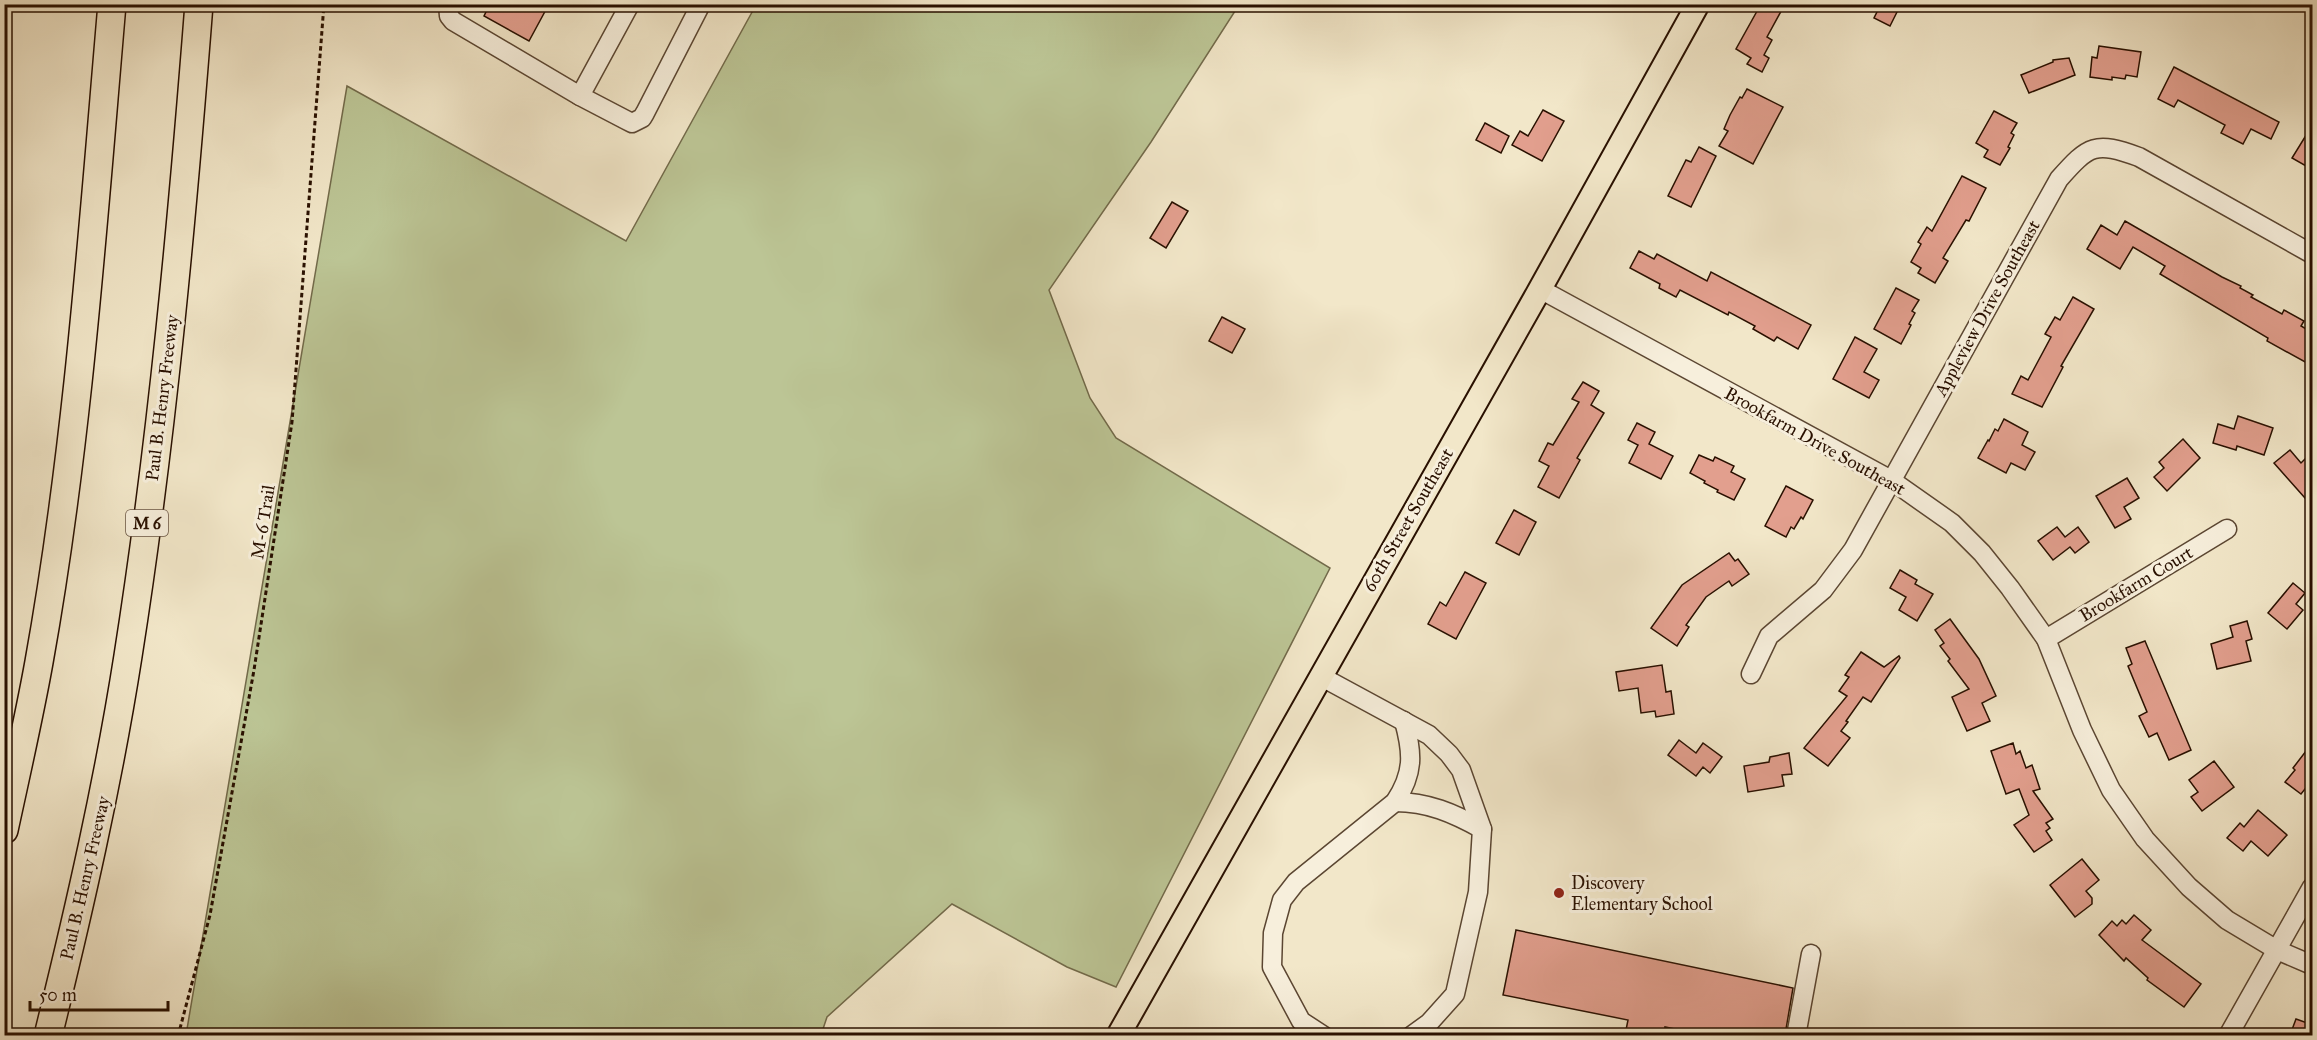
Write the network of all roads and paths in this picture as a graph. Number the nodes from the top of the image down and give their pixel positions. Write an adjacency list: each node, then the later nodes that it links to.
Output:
1 (112, 4): 19 (highway)
2 (200, 4): 24 (highway, Paul B. Henry Freeway / M 6)
3 (324, 4): 25 (path, M-6 Trail)
4 (448, 4): 8 (street)
5 (630, 4): 8 (street)
6 (701, 4): 8 (street)
7 (1698, 4): 10 (main road, 60th Street Southeast)
8 (580, 96)
9 (2313, 254): 11 (street, Appleview Drive Southeast)
10 (1540, 289): 11 (street, Brookfarm Drive Southeast); 15 (main road, 60th Street Southeast)
11 (1891, 480): 13 (street, Brookfarm Drive Southeast); 14 (street, Appleview Drive Southeast)
12 (2227, 529): 13 (street, Brookfarm Court)
13 (2046, 639): 21 (street, Brookfarm Drive Southeast)
14 (1750, 674)
15 (1320, 676): 16 (street); 26 (main road, 60th Street Southeast)
16 (1404, 722): 17 (street); 18 (street)
17 (1395, 802): 18 (street); 27 (street)
18 (1482, 829): 28 (street)
19 (4, 830)
20 (2313, 887): 21 (street)
21 (2277, 950): 23 (street, Brookfarm Drive Southeast); 30 (street)
22 (1811, 954): 29 (street)
23 (2313, 965)
24 (48, 1035)
25 (178, 1035)
26 (1118, 1035)
27 (1324, 1035)
28 (1411, 1035)
29 (1796, 1035)
30 (2228, 1035)

